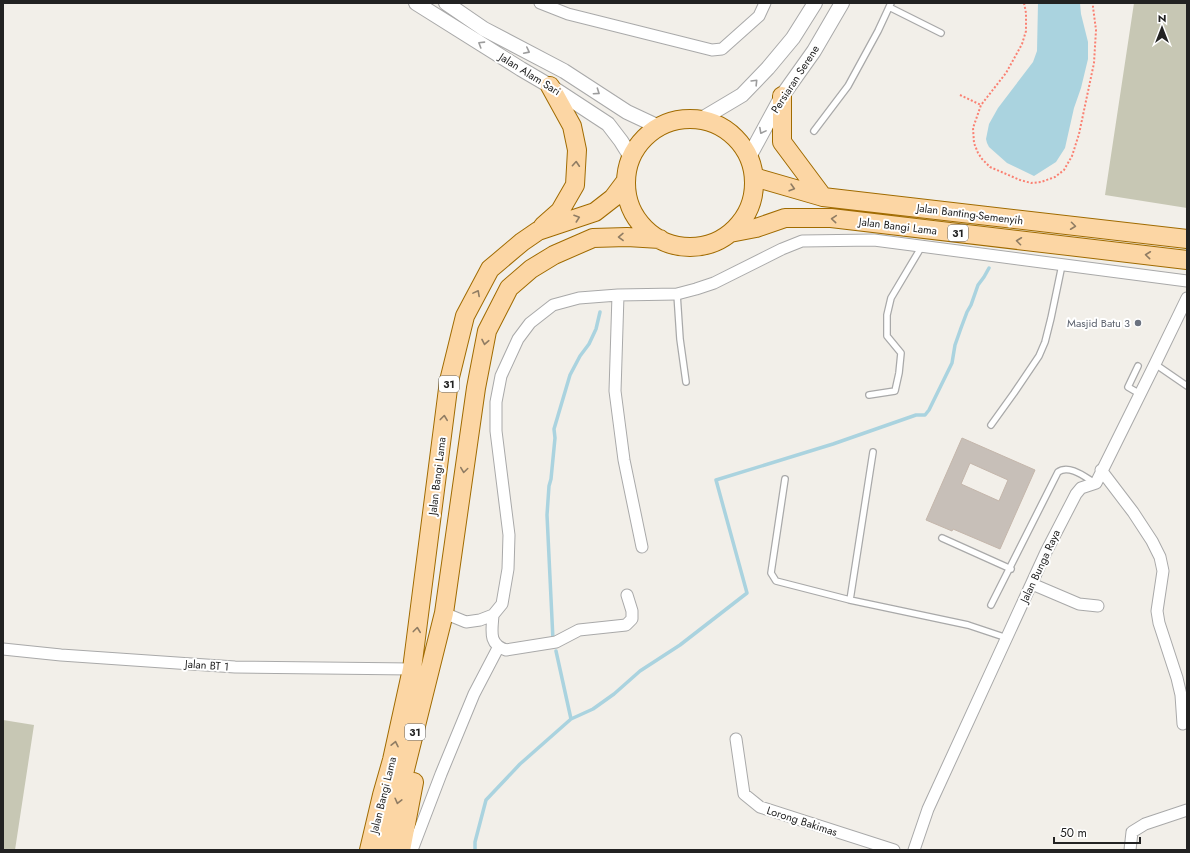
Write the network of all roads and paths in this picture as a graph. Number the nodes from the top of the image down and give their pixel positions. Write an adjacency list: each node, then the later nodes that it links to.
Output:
1 (416, 3): 11 (street, Jalan Alam Sari, one-way to 1)
2 (446, 3): 16 (street, Jalan Alam Sari, one-way to 16)
3 (540, 3): 4 (street)
4 (766, 3)
5 (815, 3): 15 (street, one-way to 5)
6 (842, 3): 13 (street, Persiaran Serene)
7 (1024, 3): 14 (path)
8 (1093, 3): 14 (path)
9 (890, 5): 10 (lane); 17 (lane)
10 (940, 33)
11 (550, 86): 18 (street, Jalan Alam Sari); 23 (main road, one-way to 11)
12 (960, 95): 14 (path)
13 (782, 96): 19 (street, Persiaran Serene, one-way to 19); 22 (main road)
14 (981, 105)
15 (700, 120): 16 (main road, Jalan Bangi Lama / 31); 19 (main road, Jalan Bangi Lama / 31)
16 (659, 127): 18 (main road, Jalan Bangi Lama / 31)
17 (814, 131)
18 (631, 157): 21 (main road, Jalan Bangi Lama / 31)
19 (749, 157): 20 (main road, Jalan Bangi Lama / 31)
20 (754, 178): 22 (main road, Jalan Banting-Semenyih / 31, one-way to 22); 24 (main road, Jalan Bangi Lama / 31)
21 (625, 182): 23 (main road, Jalan Bangi Lama / 31, one-way to 21); 25 (main road, Jalan Bangi Lama / 31)
22 (823, 197): 26 (main road, Jalan Banting-Semenyih / 31, one-way to 26)
23 (538, 231): 58 (main road, Jalan Bangi Lama / 31, one-way to 23)
24 (730, 233): 25 (main road, Jalan Bangi Lama / 31); 28 (main road, Jalan Bangi Lama / 31, one-way to 24)
25 (660, 239): 53 (main road, Jalan Bangi Lama / 31, one-way to 53)
26 (1187, 239)
27 (922, 246): 29 (street); 31 (street); 39 (lane)
28 (1187, 260)
29 (1062, 265): 30 (street); 40 (lane)
30 (1187, 281)
31 (677, 294): 32 (street); 36 (lane)
32 (618, 295): 46 (street); 54 (street)
33 (1187, 298): 34 (street)
34 (1155, 364): 37 (lane); 38 (street)
35 (1138, 366): 38 (lane)
36 (686, 382)
37 (1187, 386)
38 (1140, 394): 42 (street)
39 (869, 395)
40 (991, 425)
41 (873, 452): 50 (lane)
42 (1101, 470): 44 (street); 60 (street)
43 (785, 479): 50 (lane)
44 (1096, 483): 47 (lane); 48 (street, Jalan Bunga Raya)
45 (942, 538): 47 (lane)
46 (642, 547)
47 (1011, 568): 51 (lane)
48 (1032, 584): 52 (street); 55 (street, Jalan Bunga Raya)
49 (627, 595): 56 (street)
50 (850, 600): 55 (lane)
51 (991, 606)
52 (1098, 606)
53 (444, 613): 54 (street); 59 (main road, Jalan Bangi Lama / 31)
54 (493, 615): 56 (street)
55 (1007, 638): 68 (street, Jalan Bunga Raya)
56 (498, 648): 66 (street)
57 (3, 649): 58 (street, Jalan BT 1)
58 (412, 669): 63 (main road, Jalan Bangi Lama / 31, one-way to 58)
59 (426, 688): 64 (main road, Jalan Bangi Lama / 31, one-way to 64); 65 (main road, Jalan Bangi Lama / 31)
60 (1183, 724)
61 (736, 739): 67 (street, Lorong Bakimas)
62 (1187, 810): 69 (street)
63 (369, 850)
64 (385, 850)
65 (401, 850)
66 (412, 850)
67 (894, 850)
68 (914, 850)
69 (1130, 850)

